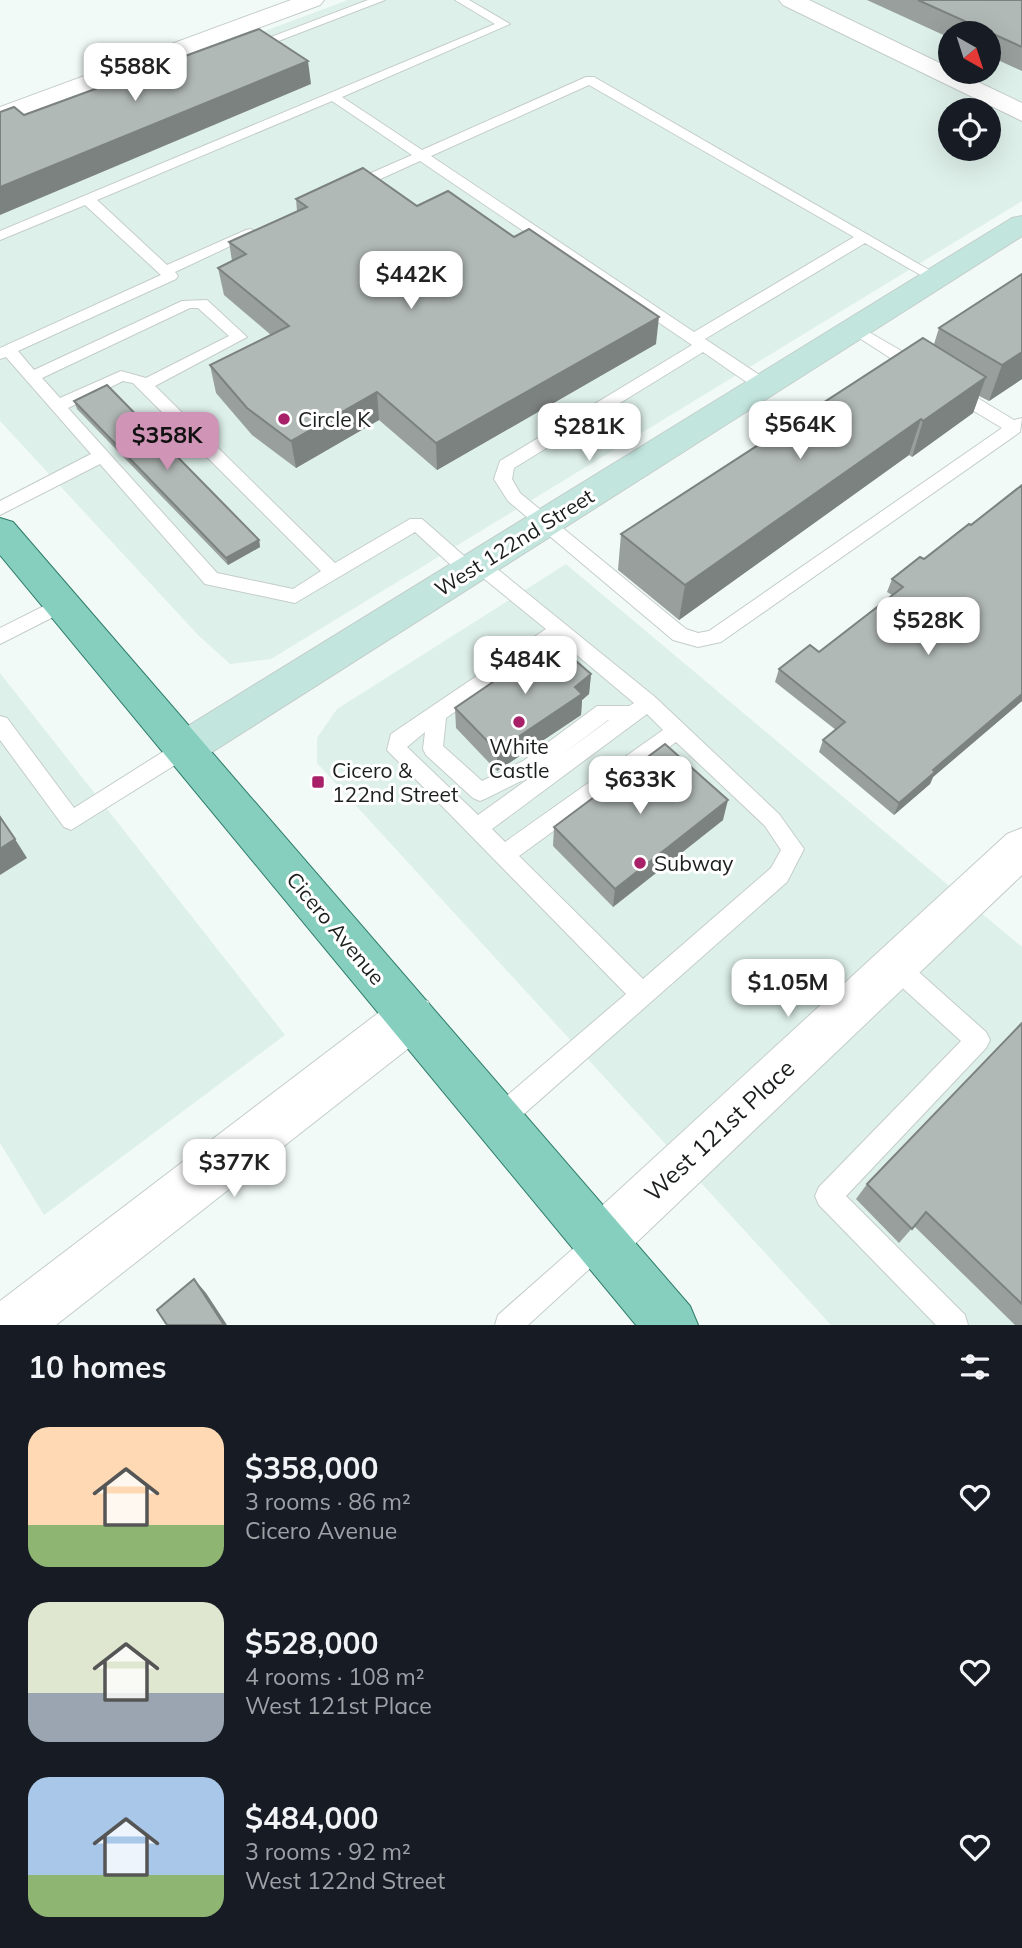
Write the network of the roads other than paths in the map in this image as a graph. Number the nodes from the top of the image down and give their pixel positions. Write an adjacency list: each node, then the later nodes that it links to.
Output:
1 (312, 0): 7 (street)
2 (379, 0): 5 (lane)
3 (461, 0): 6 (lane)
4 (791, 0): 8 (street)
5 (242, 51)
6 (333, 96): 9 (lane); 11 (lane)
7 (18, 113)
8 (1022, 113)
9 (421, 155): 10 (lane); 15 (lane); 20 (lane)
10 (336, 194)
11 (87, 199): 14 (lane); 16 (lane)
12 (1022, 224): 17 (street, West 122nd Street)
13 (263, 227): 16 (lane)
14 (0, 236)
15 (865, 237): 17 (lane); 20 (lane)
16 (165, 271): 21 (lane)
17 (936, 278): 18 (street, West 122nd Street)
18 (855, 329): 24 (street, West 122nd Street); 26 (lane)
19 (239, 337): 22 (lane); 23 (lane)
20 (699, 342): 24 (lane); 29 (lane)
21 (4, 352): 22 (lane)
22 (32, 377): 25 (lane)
23 (145, 385): 25 (lane); 32 (lane)
24 (764, 386): 29 (street, West 122nd Street)
25 (58, 406): 27 (lane)
26 (1018, 425): 29 (lane)
27 (102, 456): 28 (lane); 32 (lane)
28 (0, 509)
29 (545, 523): 31 (street, West 122nd Street)
30 (0, 531): 33 (main road, Cicero Avenue)
31 (474, 568): 32 (lane); 34 (lane); 40 (street, West 122nd Street)
32 (334, 573)
33 (62, 604): 35 (lane); 40 (main road, Cicero Avenue)
34 (559, 630): 36 (lane); 37 (lane)
35 (0, 637)
36 (640, 709): 37 (lane); 39 (lane); 41 (lane)
37 (437, 711): 41 (lane)
38 (0, 724): 40 (lane)
39 (677, 730): 43 (lane); 45 (lane)
40 (184, 749): 46 (main road, Cicero Avenue)
41 (477, 828): 43 (lane)
42 (1022, 847): 44 (street, West 121st Place)
43 (504, 855): 45 (lane)
44 (895, 966): 48 (street, West 121st Place); 52 (lane)
45 (642, 994): 47 (lane)
46 (411, 1017): 47 (main road, Cicero Avenue); 49 (street)
47 (498, 1120): 48 (main road, Cicero Avenue)
48 (600, 1242): 50 (lane); 51 (main road, Cicero Avenue)
49 (13, 1325)
50 (508, 1325)
51 (671, 1325)
52 (955, 1325)

